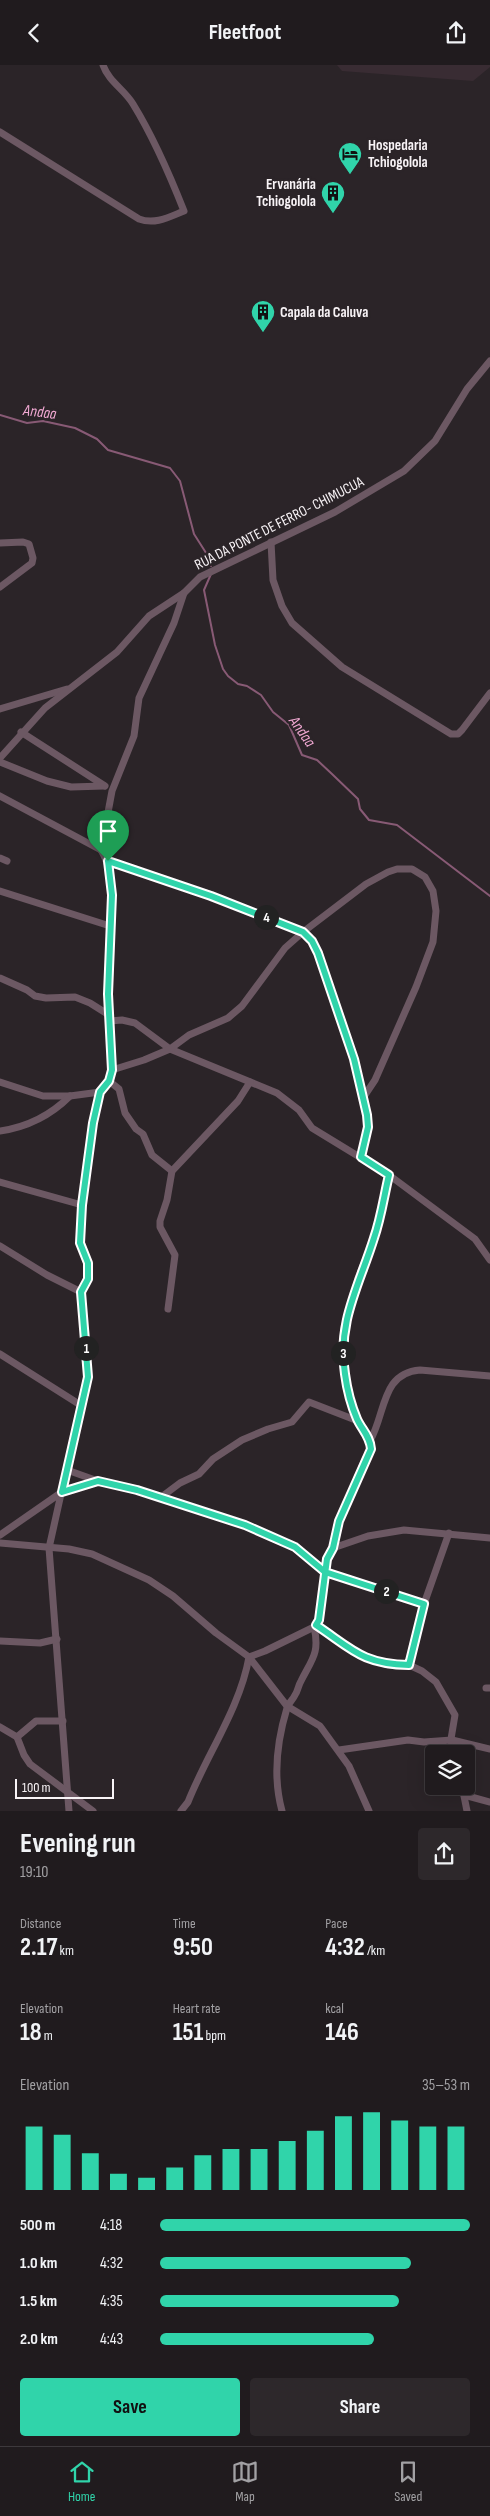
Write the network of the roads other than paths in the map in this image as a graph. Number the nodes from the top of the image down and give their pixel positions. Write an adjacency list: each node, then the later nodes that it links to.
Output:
1 (103, 65): 2 (street)
2 (0, 132)
3 (490, 361): 4 (street, RUA DA PONTE DE FERRO- CHIMUCUA)
4 (271, 542): 7 (street, RUA DA PONTE DE FERRO- CHIMUCUA); 9 (street)
5 (0, 543): 6 (street)
6 (0, 587)
7 (184, 593): 8 (street, RUA DA PONTE DE FERRO- CHIMUCUA); 15 (street)
8 (74, 687): 10 (street); 11 (street, RUA DA PONTE DE FERRO- CHIMUCUA)
9 (490, 693)
10 (0, 709)
11 (21, 732): 12 (street, RUA DA PONTE DE FERRO- CHIMUCUA); 14 (street)
12 (0, 758)
13 (0, 762): 14 (street)
14 (104, 786): 15 (street)
15 (112, 791): 17 (street)
16 (0, 796): 17 (street)
17 (101, 850): 18 (street)
18 (108, 861): 20 (street); 21 (street)
19 (0, 891): 20 (street)
20 (110, 926): 23 (street)
21 (303, 932): 24 (street); 31 (street); 31 (street)
22 (0, 978): 23 (street)
23 (110, 1018): 24 (street); 25 (street)
24 (170, 1049): 25 (street); 28 (street)
25 (112, 1070): 26 (street)
26 (109, 1081): 29 (street); 34 (street)
27 (0, 1082): 30 (street)
28 (250, 1082): 33 (street); 34 (street)
29 (100, 1092): 30 (street); 37 (street)
30 (70, 1096): 32 (street)
31 (363, 1098): 33 (street)
32 (0, 1131)
33 (361, 1157): 35 (street)
34 (172, 1171): 41 (street)
35 (389, 1175): 39 (street); 45 (street)
36 (0, 1182): 37 (street)
37 (82, 1205): 40 (street)
38 (0, 1246): 40 (street)
39 (490, 1260)
40 (81, 1292): 44 (street)
41 (168, 1309)
42 (0, 1355): 44 (street)
43 (490, 1376): 46 (street)
44 (82, 1406): 47 (street)
45 (358, 1421): 46 (street); 50 (street)
46 (370, 1441): 56 (street)
47 (67, 1470): 48 (street); 49 (street)
48 (98, 1481): 49 (street); 50 (street)
49 (62, 1492): 52 (street); 55 (street)
50 (160, 1497): 57 (street)
51 (449, 1533): 53 (street); 56 (street); 58 (street)
52 (0, 1535)
53 (490, 1538)
54 (0, 1543): 55 (street)
55 (49, 1548): 60 (street); 62 (street)
56 (333, 1548): 57 (street)
57 (325, 1572): 58 (street); 59 (street)
58 (424, 1604): 63 (street)
59 (315, 1626): 62 (street); 63 (street); 64 (street)
60 (57, 1639): 61 (street); 65 (street)
61 (0, 1641)
62 (249, 1657): 64 (street); 82 (street)
63 (409, 1665): 69 (street)
64 (287, 1706): 74 (street); 83 (street)
65 (63, 1721): 67 (street); 75 (street)
66 (0, 1727): 67 (street)
67 (16, 1737): 75 (street)
68 (441, 1745): 74 (street)
69 (453, 1745)
70 (456, 1745): 71 (street)
71 (473, 1745)
72 (475, 1746): 73 (street)
73 (490, 1749)
74 (339, 1750): 84 (street)
75 (68, 1793): 80 (street); 81 (street)
76 (464, 1795): 77 (street); 79 (street)
77 (475, 1797): 78 (street); 79 (street)
78 (490, 1802)
79 (466, 1808)
80 (69, 1811)
81 (93, 1811)
82 (181, 1811)
83 (282, 1811)
84 (369, 1811)

